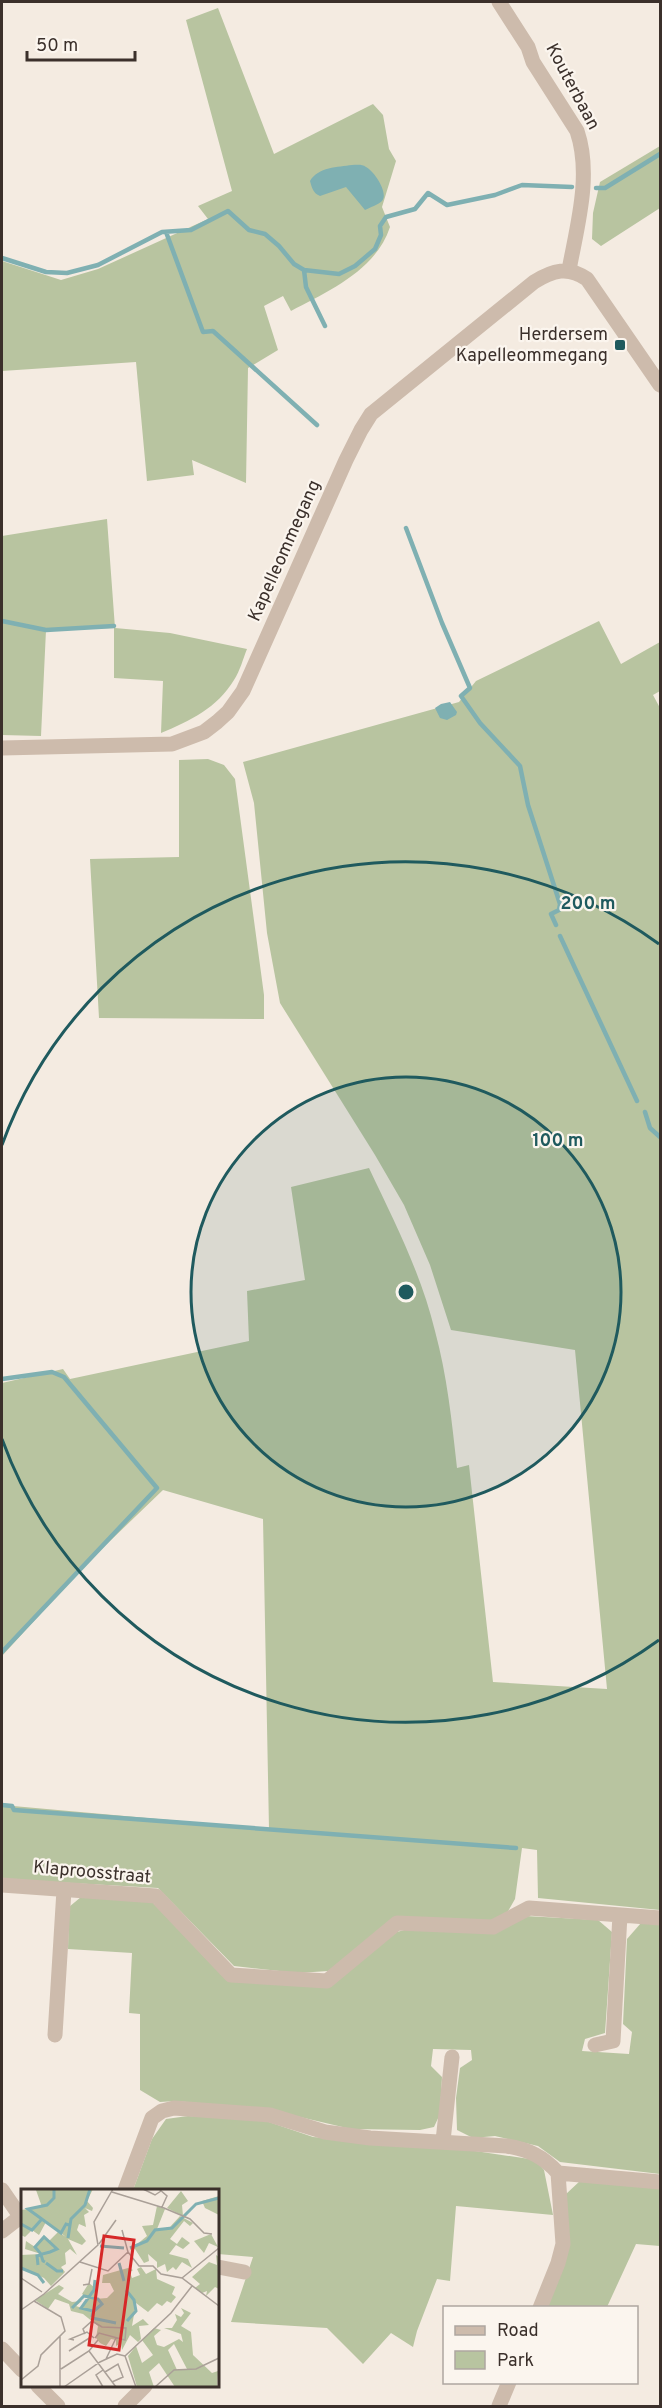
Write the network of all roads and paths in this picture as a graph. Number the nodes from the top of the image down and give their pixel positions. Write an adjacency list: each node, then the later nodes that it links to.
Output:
1 (499, 2): 2 (street, Kouterbaan)
2 (569, 270): 3 (street); 4 (street, Kapelleommegang)
3 (660, 385)
4 (2, 748)
5 (2, 1885): 6 (street, Klaproosstraat)
6 (64, 1890): 7 (street, Klaproosstraat); 9 (street)
7 (620, 1915): 8 (street, Klaproosstraat); 10 (street)
8 (660, 1918)
9 (55, 2035)
10 (595, 2045)
11 (452, 2057): 12 (street)
12 (443, 2141): 13 (street); 15 (street)
13 (558, 2173): 14 (street); 21 (street)
14 (660, 2182)
15 (125, 2189)
16 (2, 2190): 17 (street)
17 (21, 2218): 18 (street)
18 (2, 2231)
19 (219, 2267): 20 (street)
20 (244, 2272)
21 (540, 2306)
22 (2, 2349): 23 (street)
23 (21, 2369)
24 (508, 2384): 29 (street)
25 (40, 2387): 27 (street)
26 (143, 2387): 28 (street)
27 (58, 2406)
28 (125, 2406)
29 (499, 2406)

